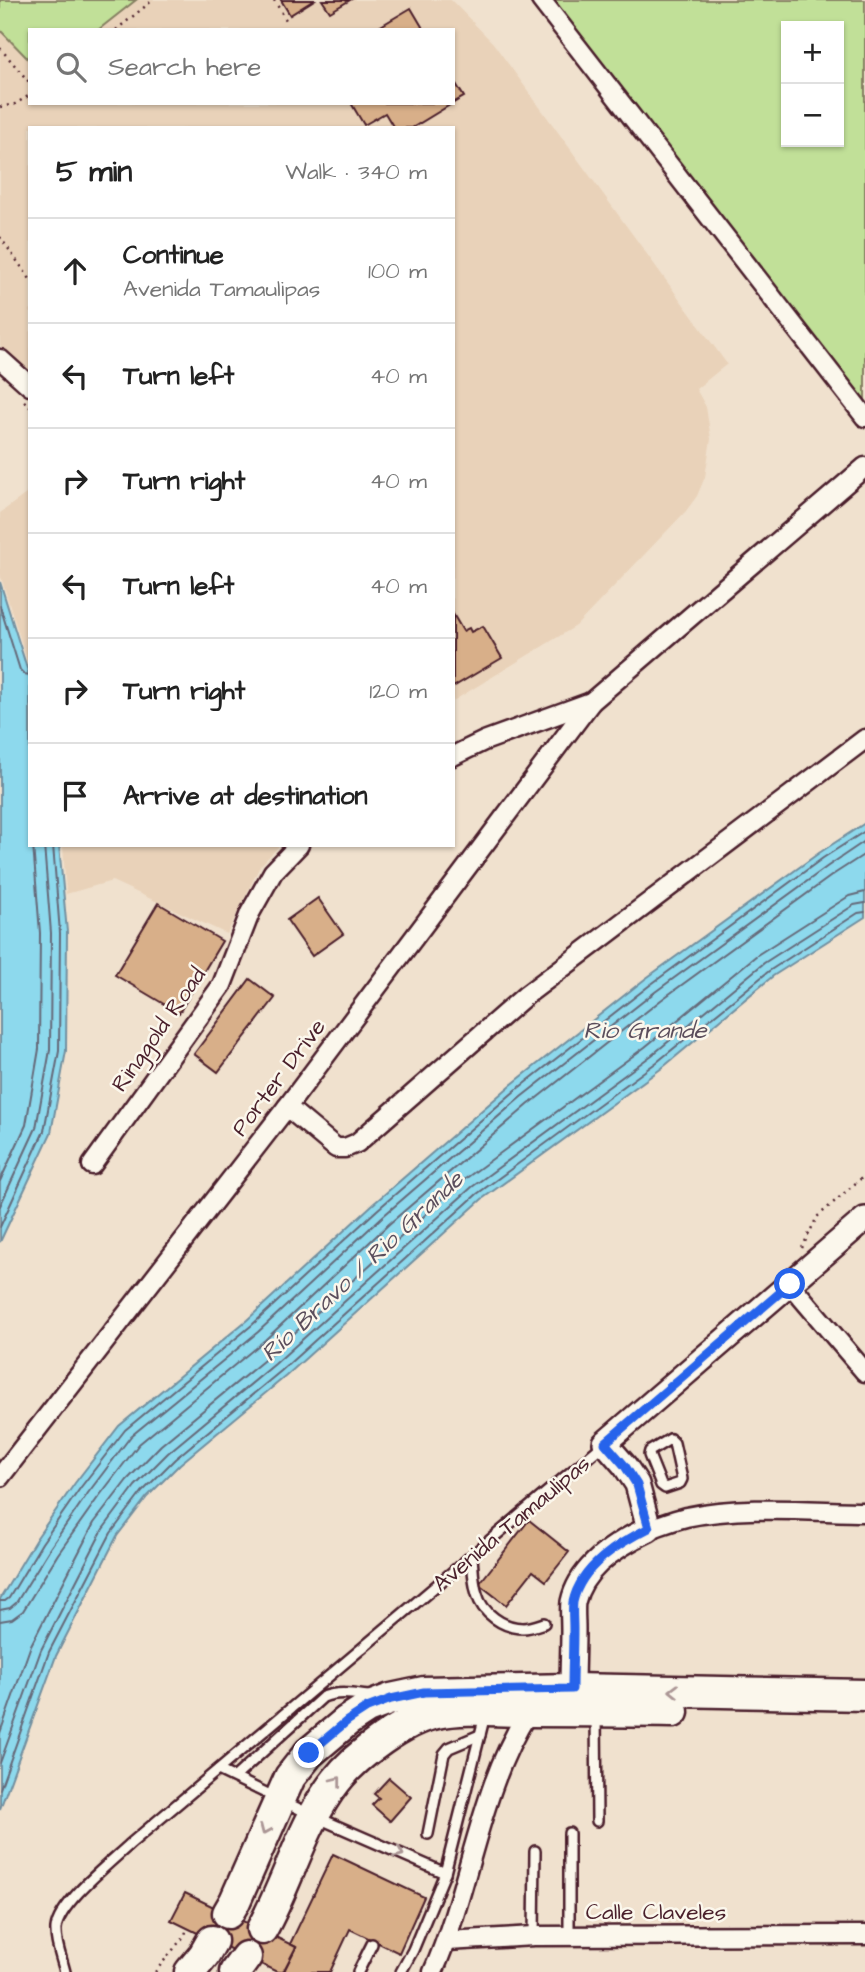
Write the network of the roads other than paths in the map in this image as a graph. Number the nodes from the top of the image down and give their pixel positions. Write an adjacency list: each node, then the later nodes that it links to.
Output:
1 (541, 0): 4 (street)
2 (0, 359): 3 (street)
3 (28, 384)
4 (865, 417)
5 (865, 467): 6 (street)
6 (591, 702): 8 (street); 10 (street, Porter Drive)
7 (865, 739): 10 (street)
8 (455, 755)
9 (297, 847): 11 (street, Ringgold Road)
10 (287, 1107): 16 (street, Porter Drive)
11 (92, 1165)
12 (865, 1219): 13 (street, Avenida Tamaulipas)
13 (790, 1284): 14 (street); 15 (street, Avenida Tamaulipas)
14 (865, 1372)
15 (605, 1443): 17 (street); 20 (lane, Avenida Tamaulipas)
16 (0, 1477)
17 (647, 1480): 17 (lane); 19 (street)
18 (865, 1512): 19 (street)
19 (649, 1528): 22 (street)
20 (472, 1556): 21 (lane); 30 (lane, Avenida Tamaulipas)
21 (544, 1623)
22 (572, 1689): 24 (main road); 25 (main road, one-way to 22)
23 (865, 1695): 25 (main road)
24 (391, 1699): 31 (lane); 32 (main road)
25 (709, 1702): 27 (main road); 28 (main road)
26 (529, 1711): 27 (main road); 29 (main road); 45 (street)
27 (596, 1711): 34 (lane)
28 (865, 1715)
29 (483, 1722): 33 (main road, one-way to 29); 36 (lane); 38 (lane)
30 (218, 1770): 31 (lane); 47 (lane, Avenida Tamaulipas)
31 (235, 1777): 32 (lane)
32 (279, 1799): 33 (lane); 39 (main road, one-way to 39)
33 (314, 1816): 38 (lane, one-way to 38); 40 (main road)
34 (597, 1821)
35 (569, 1833): 44 (lane)
36 (428, 1834)
37 (535, 1850): 43 (lane)
38 (445, 1873): 50 (lane)
39 (228, 1913)
40 (262, 1928)
41 (200, 1934): 48 (main road)
42 (865, 1935): 44 (street, Calle Claveles)
43 (534, 1936): 44 (street, Calle Claveles); 45 (street, Calle Claveles)
44 (569, 1936)
45 (447, 1941): 51 (street)
46 (372, 1944): 49 (lane)
47 (65, 1972)
48 (190, 1972)
49 (358, 1972)
50 (401, 1972)
51 (433, 1972)

